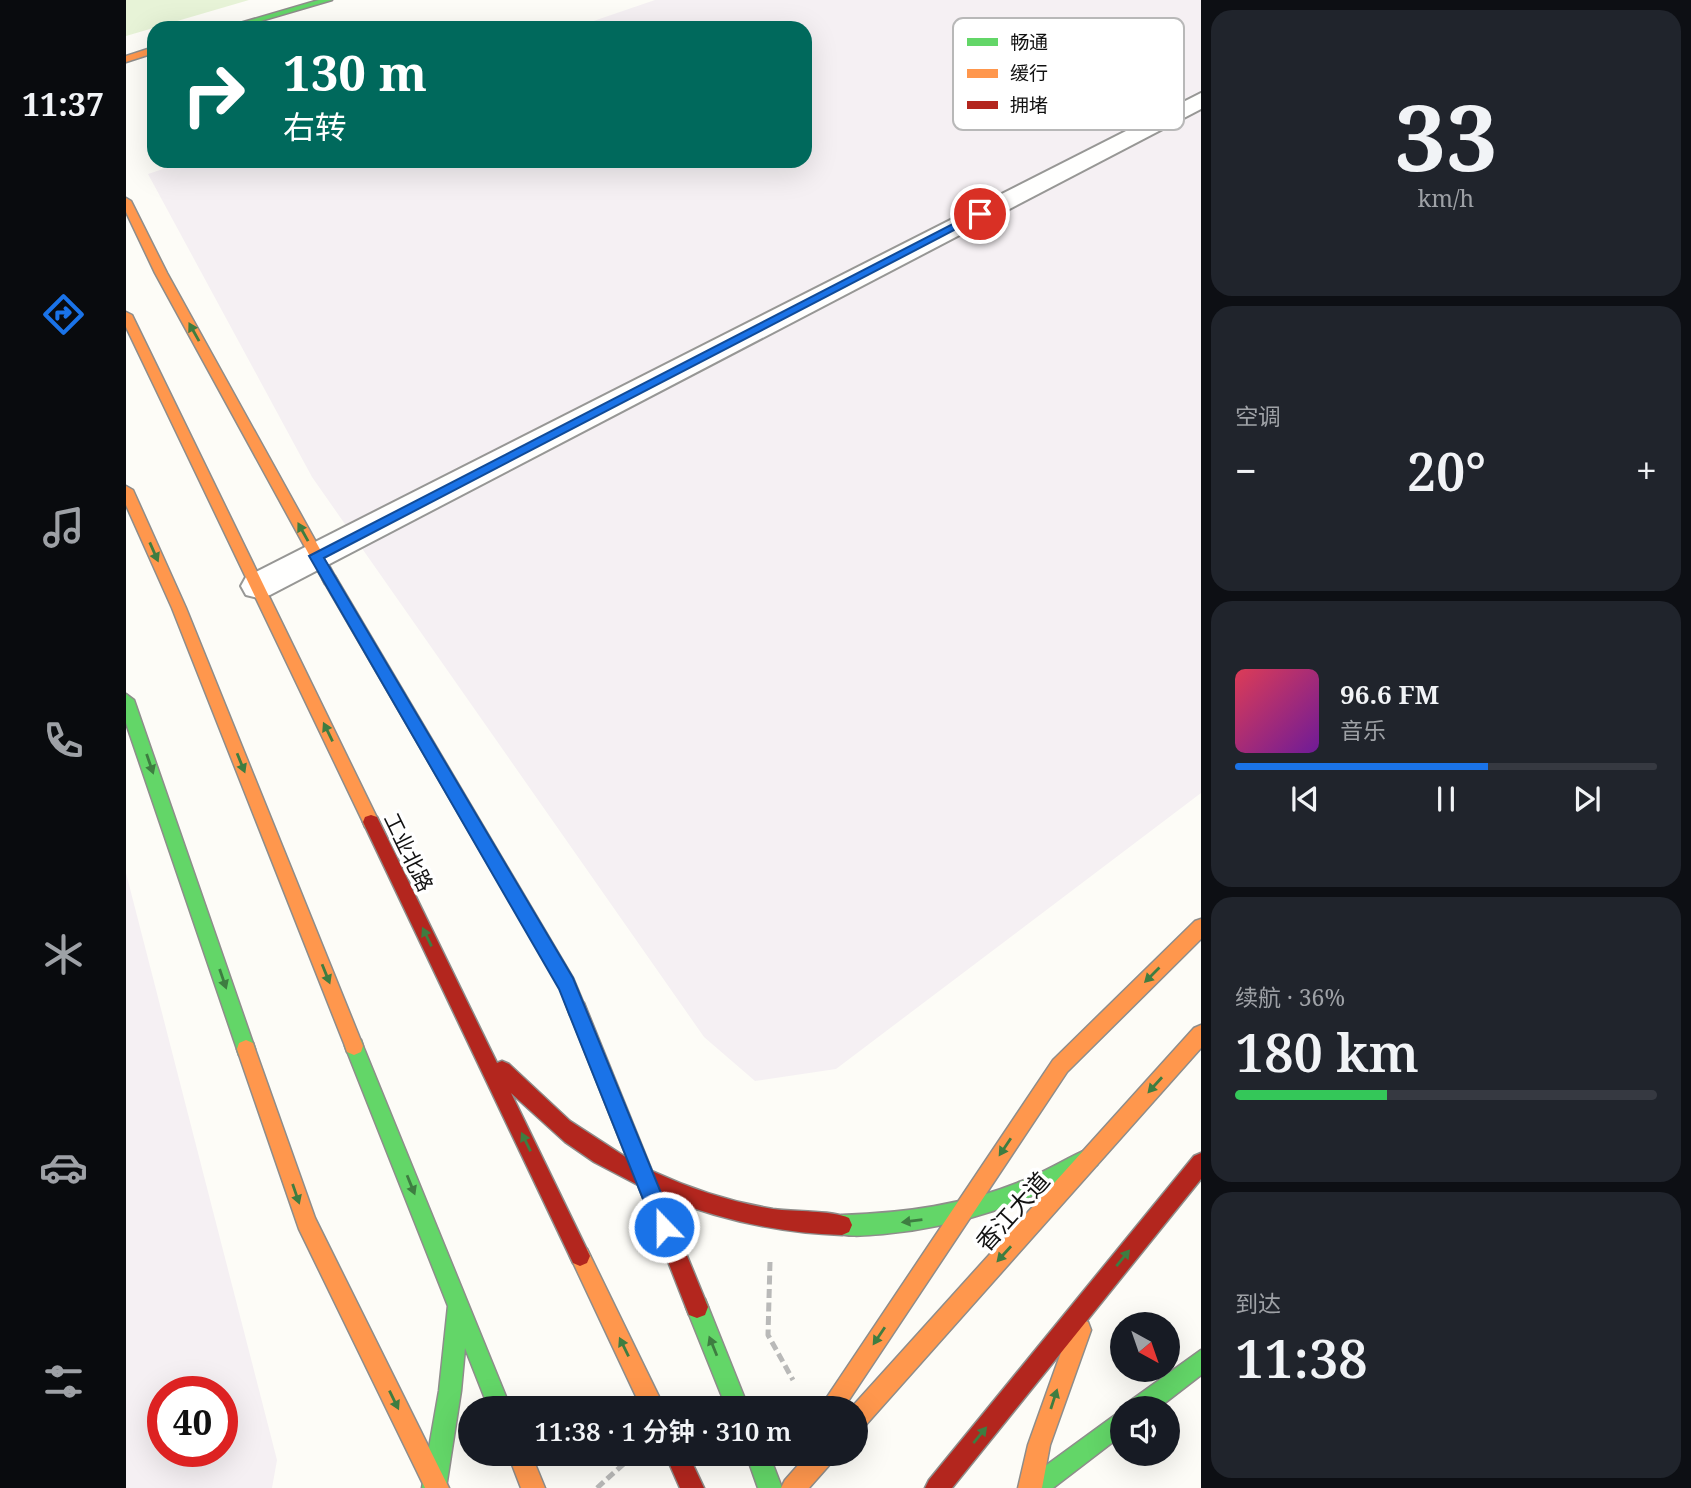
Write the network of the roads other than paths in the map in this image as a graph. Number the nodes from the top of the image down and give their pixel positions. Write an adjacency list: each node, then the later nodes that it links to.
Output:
1 (328, 0): 2 (main road)
2 (253, 21)
3 (147, 52): 4 (main road)
4 (126, 58)
5 (1201, 100): 6 (street)
6 (1184, 109)
7 (1143, 130): 11 (street)
8 (126, 201): 11 (main road, one-way to 8)
9 (126, 315): 12 (main road, 工业北路)
10 (126, 490): 22 (main road, one-way to 22)
11 (316, 556): 12 (street); 19 (main road)
12 (258, 586): 15 (main road, 工业北路, one-way to 12)
13 (126, 700): 36 (main road, one-way to 36)
14 (1201, 927): 20 (main road, one-way to 20)
15 (469, 1025): 19 (main road); 25 (main road, 工业北路, one-way to 15)
16 (1201, 1034): 17 (main road, 香江大道, one-way to 17)
17 (1090, 1158): 20 (main road); 29 (main road, 香江大道, one-way to 29)
18 (1201, 1163): 21 (main road, one-way to 18)
19 (644, 1178): 20 (main road, one-way to 19); 26 (main road, one-way to 19)
20 (961, 1213): 27 (main road, one-way to 27)
21 (1097, 1290): 42 (main road, one-way to 21); 43 (main road, one-way to 21)
22 (457, 1301): 24 (main road); 36 (main road)
23 (1201, 1361): 28 (main road)
24 (495, 1396)
25 (648, 1396)
26 (733, 1396)
27 (839, 1396)
28 (1155, 1396)
29 (868, 1406)
30 (1110, 1430): 43 (main road)
31 (524, 1466): 37 (main road)
32 (682, 1466): 38 (main road)
33 (762, 1466): 39 (main road)
34 (791, 1466): 40 (main road)
35 (813, 1466): 41 (main road)
36 (436, 1487)
37 (533, 1488)
38 (692, 1488)
39 (770, 1488)
40 (777, 1488)
41 (793, 1488)
42 (937, 1488)
43 (1032, 1488)

